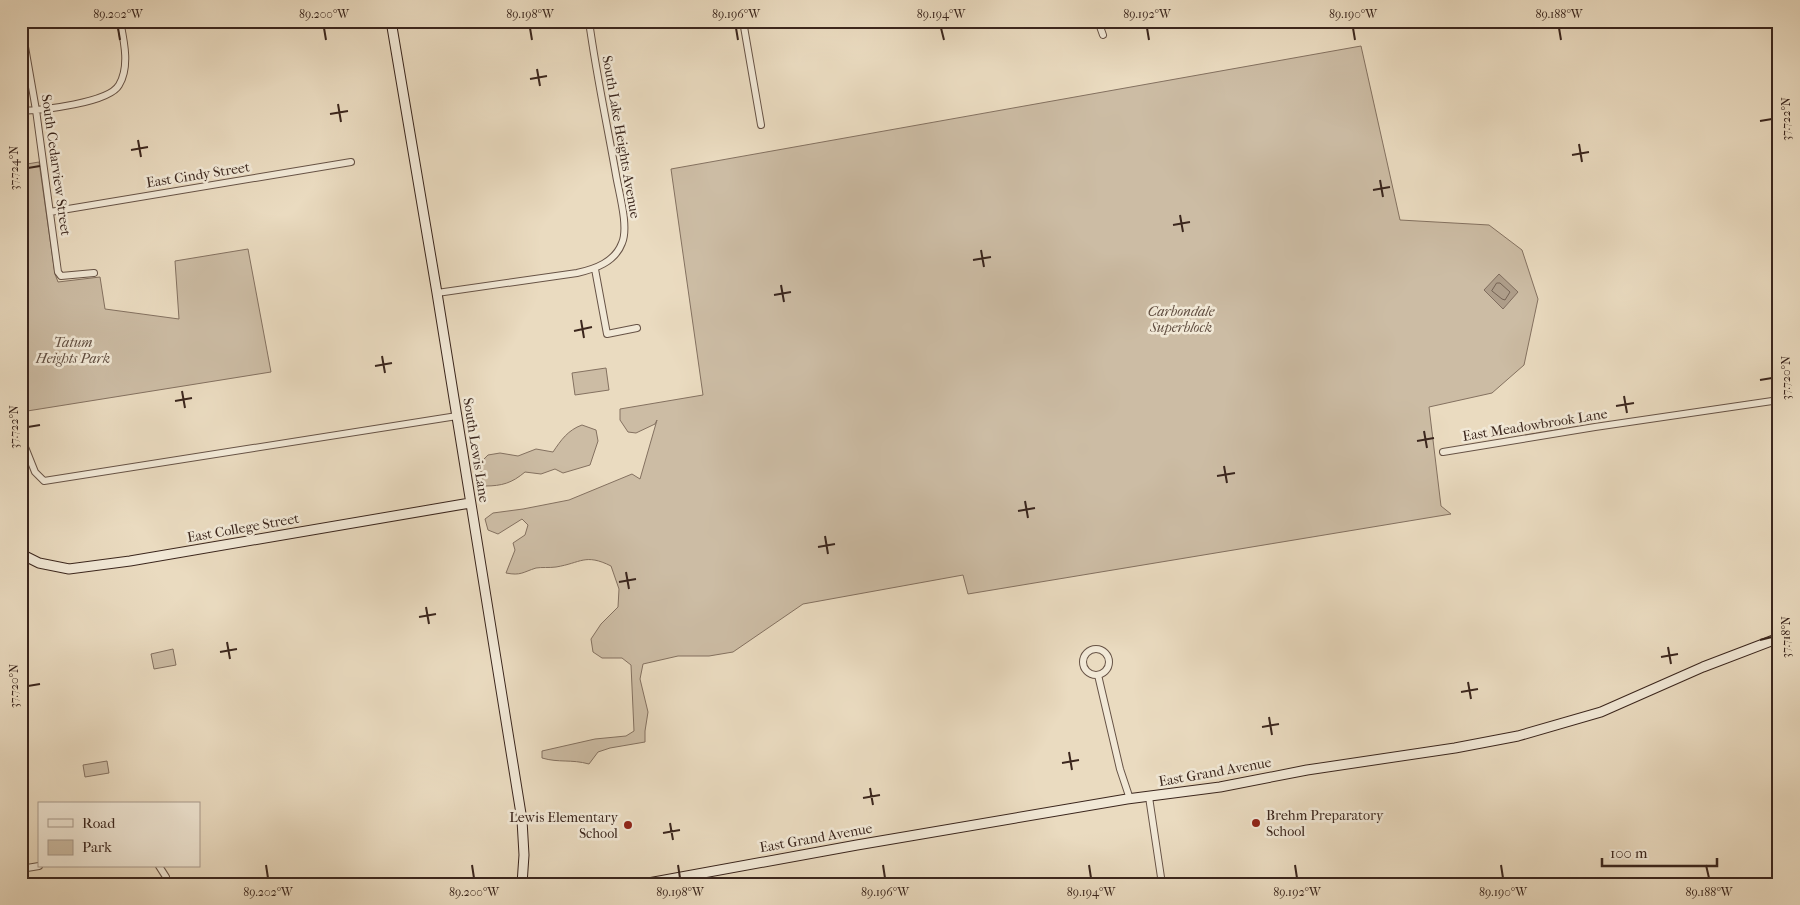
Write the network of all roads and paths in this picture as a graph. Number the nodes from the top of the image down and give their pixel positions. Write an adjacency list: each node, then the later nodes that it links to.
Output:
1 (120, 21): 8 (street)
2 (390, 21): 15 (street, South Lewis Lane)
3 (589, 21): 13 (street, South Lake Heights Avenue)
4 (743, 21): 10 (street)
5 (1098, 21): 7 (street)
6 (21, 24): 8 (street, South Cedarview Street)
7 (1103, 35)
8 (36, 110): 9 (street); 12 (street, South Cedarview Street)
9 (21, 111)
10 (761, 125)
11 (351, 162): 12 (street, East Cindy Street)
12 (50, 212): 14 (street, South Cedarview Street)
13 (595, 269): 15 (street); 16 (street)
14 (94, 273)
15 (437, 293): 18 (street, South Lewis Lane)
16 (637, 328)
17 (1779, 400): 20 (street, East Meadowbrook Lane)
18 (457, 416): 19 (street); 21 (street, South Lewis Lane)
19 (21, 438)
20 (1443, 452)
21 (470, 503): 22 (street, East College Street); 31 (street, South Lewis Lane)
22 (21, 554)
23 (1779, 638): 25 (street, East Grand Avenue)
24 (1098, 676): 24 (street); 26 (street)
25 (1149, 797): 26 (street, East Grand Avenue); 33 (street)
26 (1130, 799): 32 (street, East Grand Avenue)
27 (38, 866): 29 (street)
28 (160, 868): 30 (street)
29 (21, 869)
30 (167, 884)
31 (522, 884)
32 (643, 884)
33 (1162, 884)

